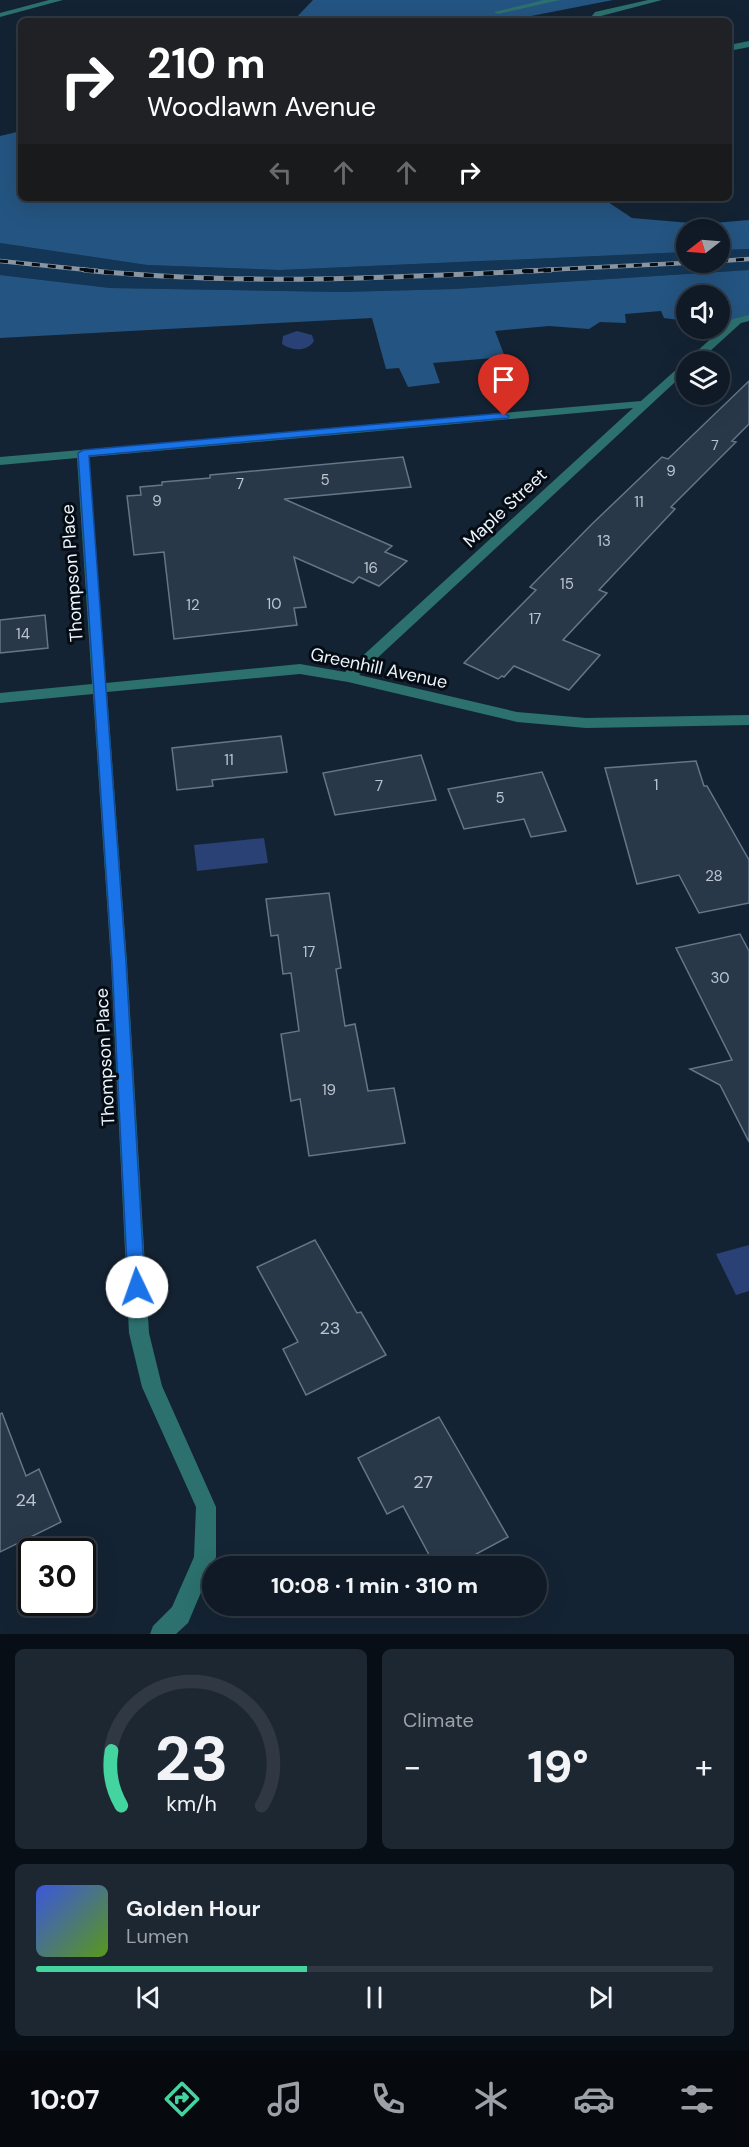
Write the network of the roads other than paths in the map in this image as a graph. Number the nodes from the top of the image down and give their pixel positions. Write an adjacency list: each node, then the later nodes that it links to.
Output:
1 (59, 0): 5 (street)
2 (556, 0): 4 (street)
3 (658, 0): 6 (street)
4 (498, 12)
5 (0, 15)
6 (593, 18)
7 (749, 44): 8 (street)
8 (732, 47)
9 (749, 318): 10 (street)
10 (703, 351)
11 (676, 375): 12 (street, Maple Street)
12 (644, 404): 13 (street); 15 (street, Maple Street)
13 (83, 453): 14 (street); 16 (street, Thompson Place)
14 (0, 460)
15 (348, 677): 16 (street, Greenhill Avenue); 18 (street, Greenhill Avenue)
16 (101, 688): 17 (street, Greenhill Avenue); 19 (street, Thompson Place)
17 (0, 698)
18 (749, 720)
19 (161, 1634)

